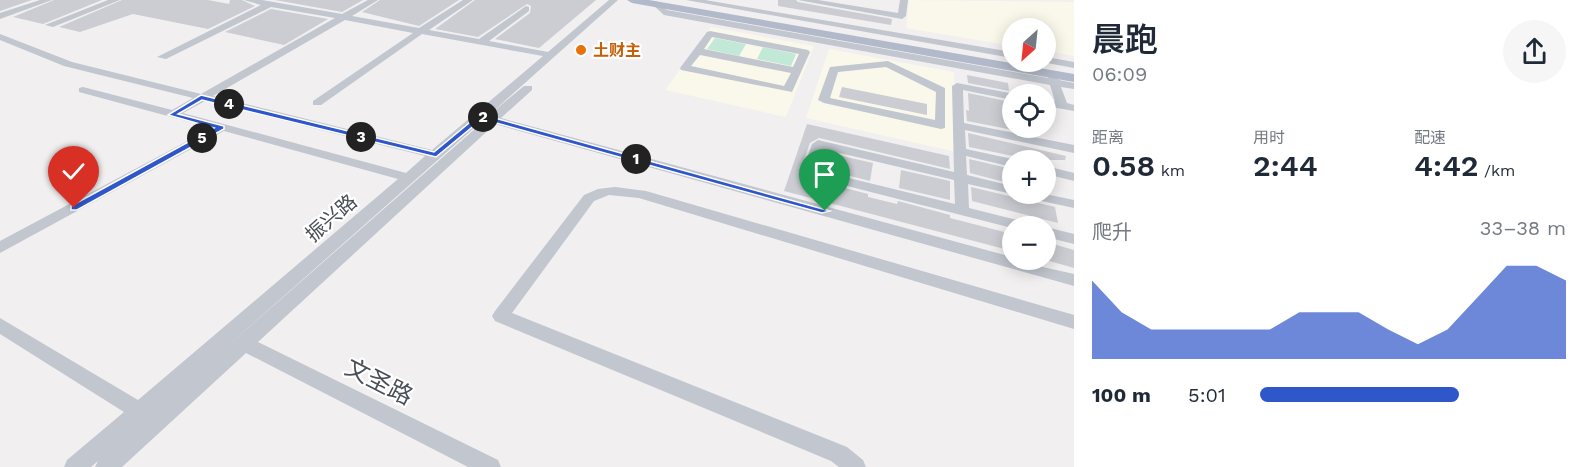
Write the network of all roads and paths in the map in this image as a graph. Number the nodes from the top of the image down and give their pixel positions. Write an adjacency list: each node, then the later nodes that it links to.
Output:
1 (48, 0): 17 (street)
2 (116, 0): 19 (street)
3 (248, 0): 14 (street)
4 (300, 0): 15 (street)
5 (374, 0): 18 (street)
6 (470, 0): 21 (street)
7 (614, 0): 27 (street, 振兴路)
8 (626, 0): 45 (street, 振兴路)
9 (632, 0): 13 (main road)
10 (690, 0): 26 (street)
11 (802, 0): 12 (street)
12 (904, 0)
13 (655, 1): 20 (main road); 33 (main road)
14 (270, 4): 15 (street); 29 (street)
15 (286, 7): 18 (street)
16 (526, 9): 23 (street)
17 (0, 16)
18 (342, 16): 21 (street); 39 (street)
19 (50, 25)
20 (766, 27): 24 (street); 28 (main road)
21 (421, 31): 23 (street); 40 (street)
22 (0, 37): 39 (street)
23 (481, 42): 27 (street)
24 (757, 43): 25 (street); 32 (street)
25 (697, 51): 32 (street); 32 (street)
26 (1002, 53)
27 (551, 54): 45 (street, 振兴路)
28 (890, 54): 28 (street); 34 (main road)
29 (162, 57)
30 (1056, 62): 31 (street)
31 (1074, 65)
32 (796, 71)
33 (1074, 73)
34 (1053, 78): 35 (main road); 36 (street); 42 (street)
35 (1074, 78)
36 (1074, 86)
37 (83, 90): 44 (street)
38 (1002, 95): 46 (street)
39 (201, 98): 44 (street); 50 (street)
40 (317, 103)
41 (1056, 105): 42 (street)
42 (1062, 106): 43 (street)
43 (1074, 108)
44 (172, 115): 47 (street)
45 (487, 118): 50 (street, 振兴路); 64 (street); 67 (street, 振兴路)
46 (959, 125): 48 (street); 49 (street)
47 (221, 128): 53 (street); 63 (street)
48 (1074, 149)
49 (960, 152): 51 (street); 55 (street)
50 (436, 155): 68 (street, 振兴路)
51 (1002, 161)
52 (1056, 172): 54 (street)
53 (406, 177)
54 (1074, 177)
55 (961, 178): 56 (street); 59 (street); 59 (street)
56 (1002, 188)
57 (1056, 200): 58 (street)
58 (1074, 204)
59 (962, 211): 60 (street)
60 (1002, 221)
61 (1056, 234): 62 (street)
62 (1074, 239)
63 (0, 248)
64 (1074, 280)
65 (1074, 322): 72 (street)
66 (0, 325): 68 (street)
67 (244, 343): 70 (street, 振兴路); 71 (street, 文圣路)
68 (139, 411): 69 (street, 振兴路)
69 (75, 467)
70 (106, 467)
71 (490, 467)
72 (855, 467)

